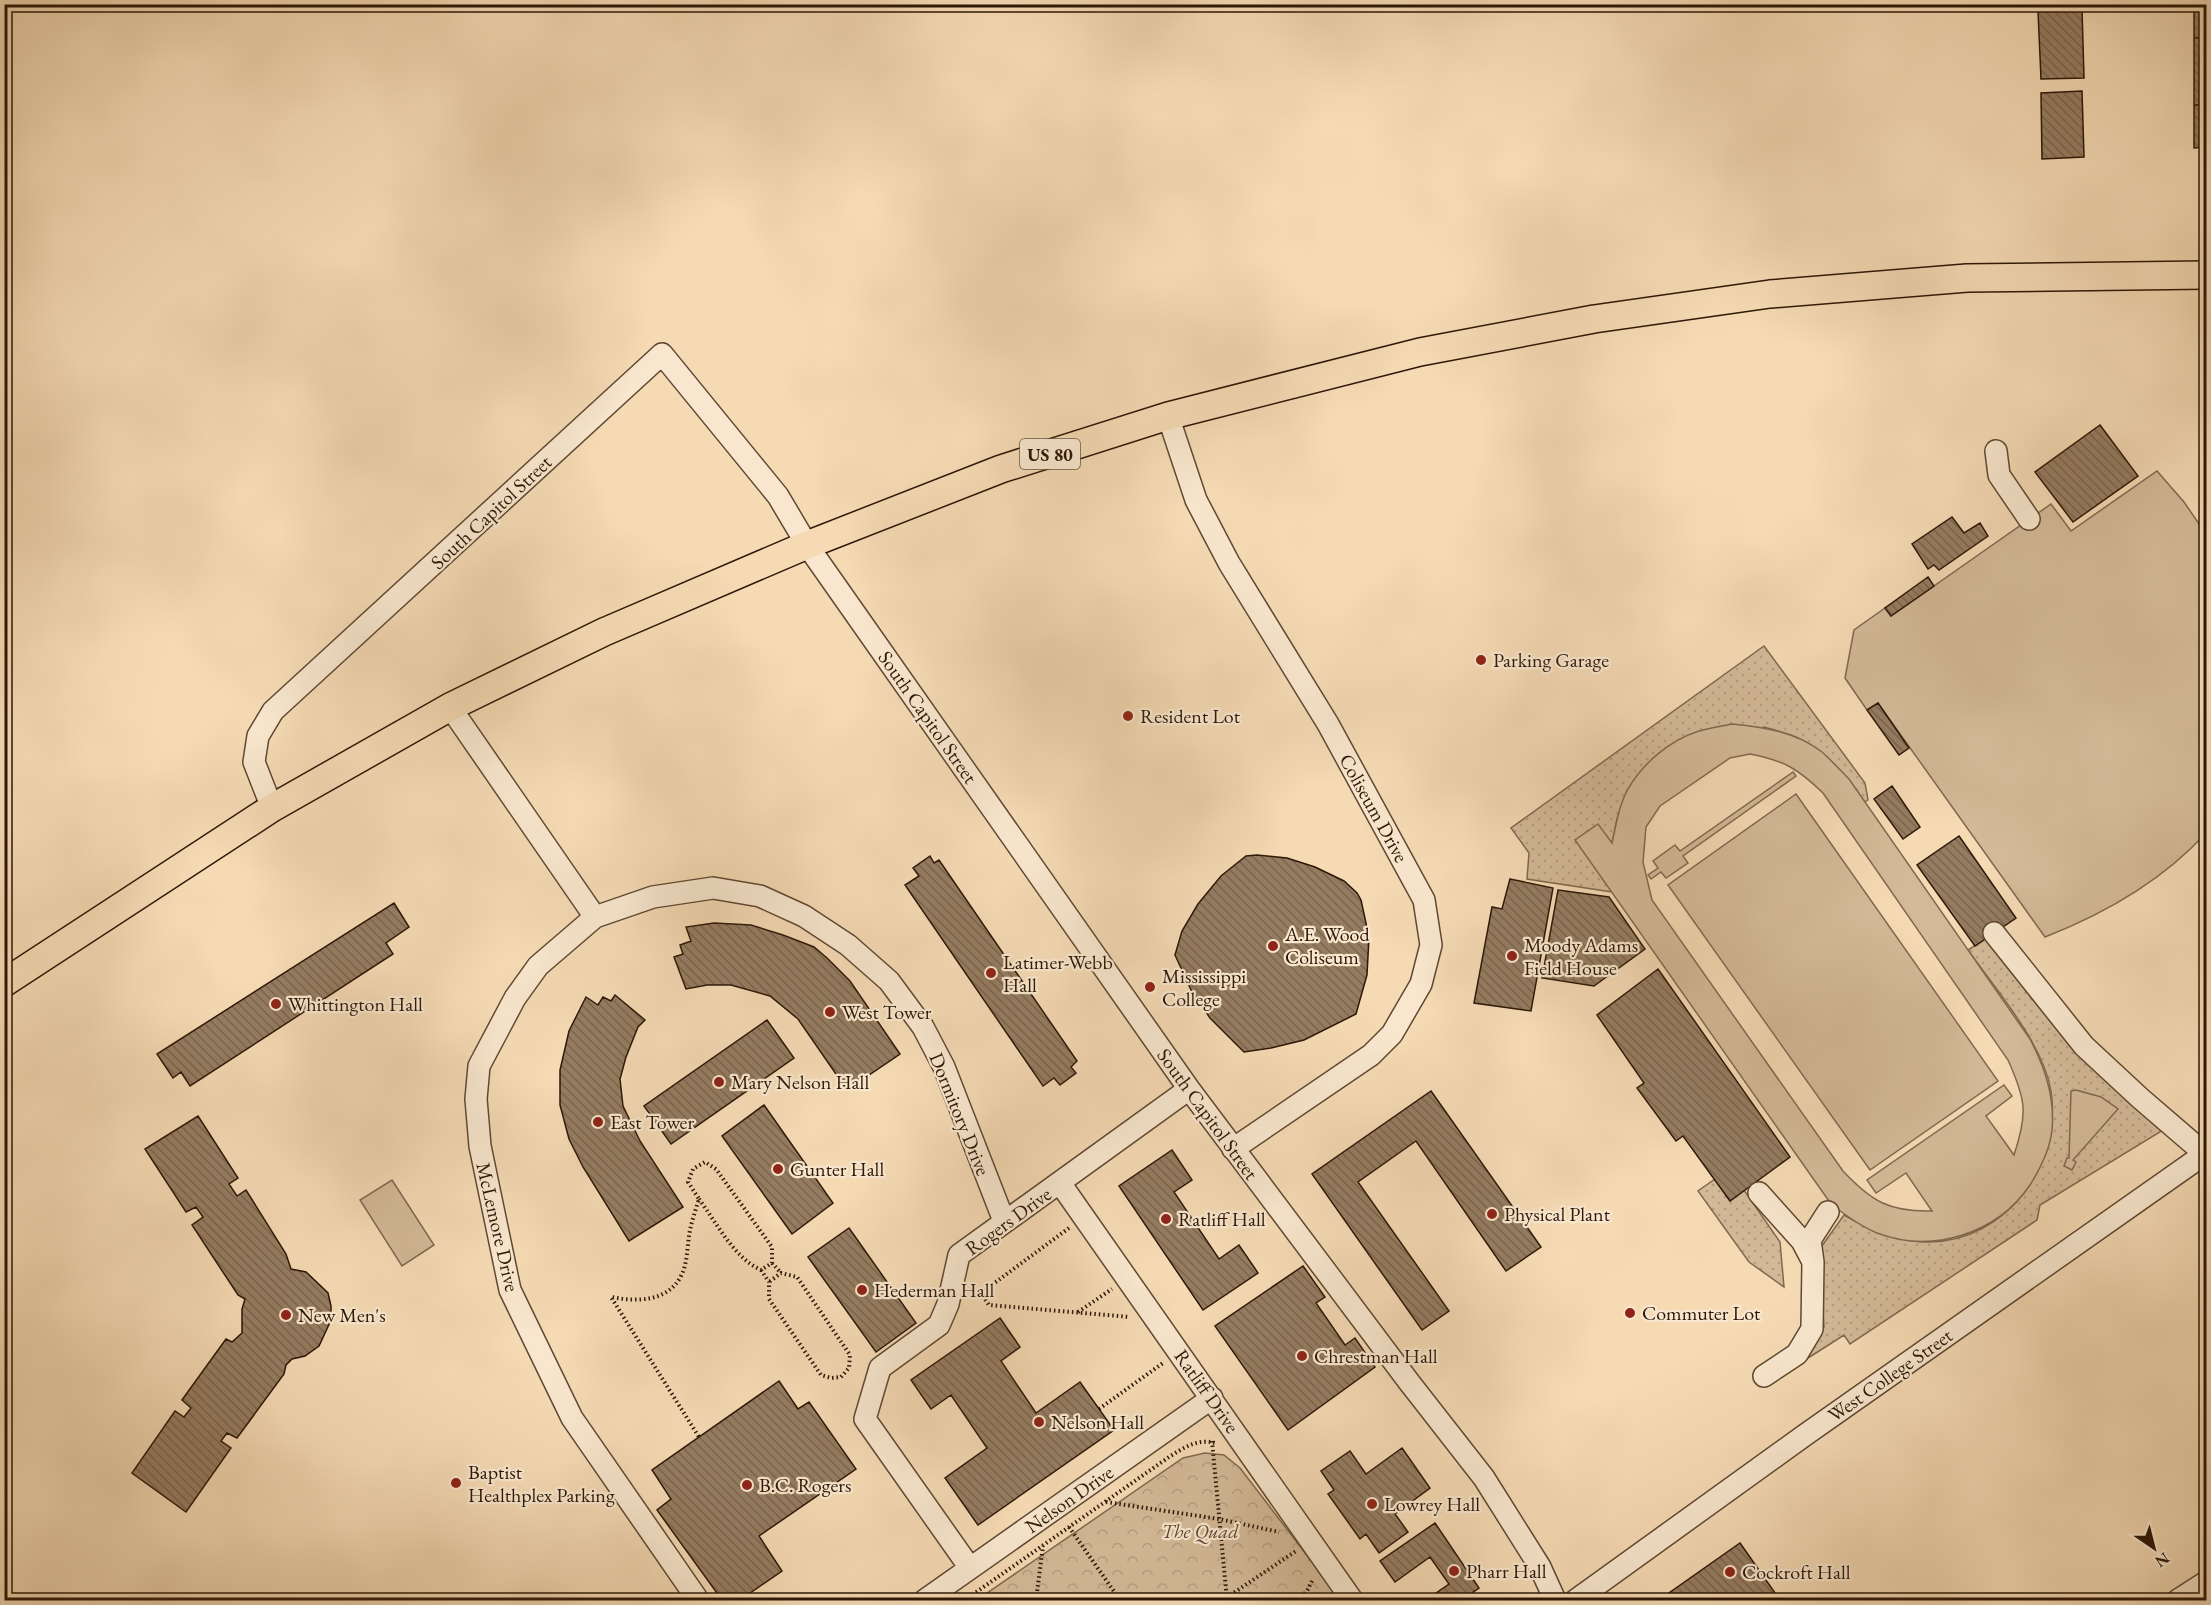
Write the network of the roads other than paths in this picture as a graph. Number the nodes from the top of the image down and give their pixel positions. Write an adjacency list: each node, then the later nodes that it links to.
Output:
1 (2206, 275): 2 (main road, US 80)
2 (1168, 416): 5 (main road, US 80); 12 (street, Coliseum Drive)
3 (1996, 451): 4 (street)
4 (2029, 519)
5 (807, 545): 6 (main road, US 80); 7 (street, South Capitol Street); 11 (street, South Capitol Street)
6 (450, 706): 7 (main road, US 80); 8 (street)
7 (272, 808): 10 (main road, US 80)
8 (595, 917): 17 (street, Dormitory Drive); 23 (street, McLemore Drive)
9 (1994, 933): 13 (street)
10 (4, 983)
11 (1189, 1089): 12 (street, South Capitol Street); 14 (street, Rogers Drive)
12 (1233, 1149): 26 (street, South Capitol Street)
13 (2206, 1153): 27 (street, West College Street)
14 (1060, 1182): 17 (street, Rogers Drive); 20 (street, Ratliff Drive)
15 (1759, 1193): 18 (street)
16 (1828, 1212): 18 (street)
17 (1004, 1221): 21 (street, Rogers Drive)
18 (1813, 1262): 19 (street)
19 (1764, 1376)
20 (1212, 1398): 21 (street, Nelson Drive); 25 (street, Ratliff Drive)
21 (970, 1568): 24 (street, Nelson Drive)
22 (2206, 1582): 28 (street)
23 (698, 1600)
24 (925, 1600)
25 (1353, 1600)
26 (1555, 1600)
27 (1576, 1600)
28 (2178, 1600)

